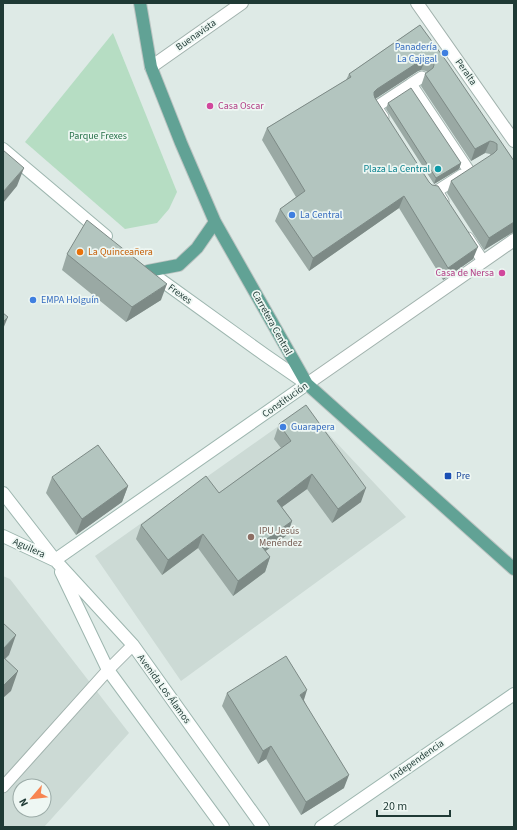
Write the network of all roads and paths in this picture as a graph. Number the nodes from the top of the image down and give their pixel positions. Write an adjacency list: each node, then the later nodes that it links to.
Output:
1 (140, 3): 4 (main road, Carretera Central)
2 (242, 3): 4 (main road, Buenavista)
3 (417, 3): 8 (main road, Peralta)
4 (151, 67): 15 (main road, Carretera Central)
5 (422, 77): 6 (lane)
6 (411, 84): 7 (lane); 11 (lane)
7 (389, 126)
8 (514, 141)
9 (3, 149): 18 (main road)
10 (480, 164): 11 (lane)
11 (469, 171): 13 (lane)
12 (426, 184): 13 (lane)
13 (437, 191): 14 (lane)
14 (450, 210)
15 (215, 222): 20 (main road, Carretera Central); 20 (main road, Frexes)
16 (462, 230): 19 (lane)
17 (514, 240): 19 (main road, Constitución)
18 (118, 245)
19 (483, 261): 20 (main road, Constitución)
20 (307, 384): 23 (main road, Constitución); 24 (main road, Carretera Central)
21 (3, 493): 23 (main road, Avenida Los Álamos)
22 (3, 536): 23 (main road, Aguilera)
23 (55, 560): 25 (main road, Avenida Los Álamos); 26 (main road, Avenida Los Álamos)
24 (514, 570)
25 (133, 645): 26 (lane); 30 (main road, Avenida Los Álamos)
26 (108, 670): 28 (lane); 29 (main road, Avenida Los Álamos)
27 (514, 694): 31 (main road, Independencia)
28 (3, 787)
29 (223, 827)
30 (263, 827)
31 (321, 827)

